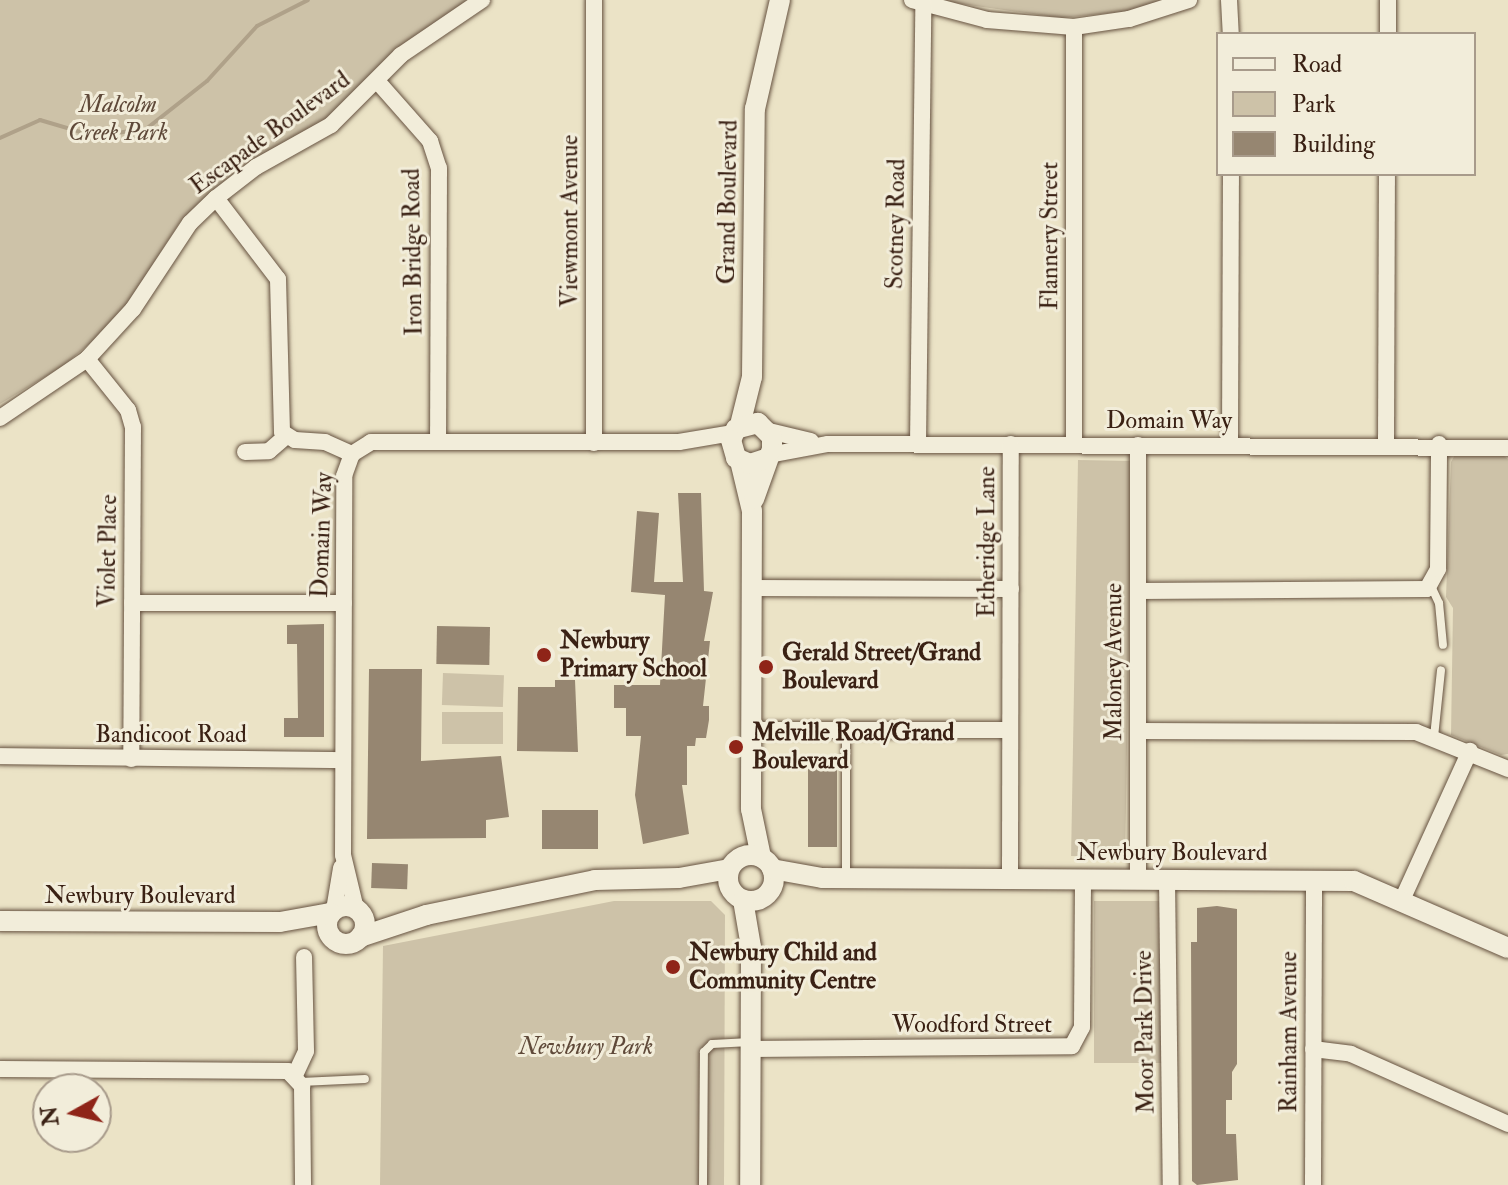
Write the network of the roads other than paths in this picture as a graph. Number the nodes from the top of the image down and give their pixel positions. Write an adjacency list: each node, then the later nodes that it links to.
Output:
1 (482, 0): 13 (street, Escapade Boulevard)
2 (594, 0): 23 (street, Viewmont Avenue)
3 (780, 0): 10 (street, Grand Boulevard)
4 (790, 0): 10 (street, Grand Boulevard)
5 (1189, 0): 9 (street)
6 (1229, 0): 11 (street)
7 (1388, 0): 12 (street)
8 (917, 2): 9 (street); 26 (street, Scotney Road)
9 (1074, 27): 28 (street, Flannery Street)
10 (771, 29): 18 (street, Grand Boulevard)
11 (1231, 32)
12 (1388, 32)
13 (378, 82): 16 (street, Escapade Boulevard); 22 (street, Iron Bridge Road)
14 (1231, 176): 31 (street)
15 (1387, 176): 32 (street)
16 (216, 198): 17 (street, Escapade Boulevard); 21 (street)
17 (87, 359): 19 (street, Escapade Boulevard); 42 (street, Violet Place)
18 (752, 377): 20 (street, Grand Boulevard); 24 (street, Grand Boulevard)
19 (0, 418)
20 (766, 428): 24 (street); 25 (street, Domain Way); 36 (street, Grand Boulevard)
21 (286, 436): 34 (street); 35 (street)
22 (438, 441): 23 (street, Domain Way); 35 (street, Domain Way)
23 (594, 443): 24 (street, Domain Way)
24 (737, 443): 36 (street); 37 (street, Grand Boulevard)
25 (828, 444): 26 (street, Domain Way); 36 (street, Domain Way)
26 (918, 444): 27 (street, Domain Way)
27 (1011, 444): 28 (street, Domain Way); 40 (street, Etheridge Lane)
28 (1074, 444): 30 (street, Domain Way)
29 (1439, 444): 32 (street, Domain Way); 33 (street, Domain Way); 38 (street)
30 (1138, 445): 31 (street, Domain Way); 41 (street, Maloney Avenue)
31 (1230, 446): 32 (street, Domain Way)
32 (1386, 446)
33 (1508, 448)
34 (245, 452)
35 (352, 454): 43 (street, Domain Way)
36 (767, 457): 37 (street, Grand Boulevard)
37 (752, 511): 39 (street, Grand Boulevard)
38 (1431, 586): 41 (street); 44 (lane)
39 (752, 588): 40 (street); 46 (street, Grand Boulevard)
40 (1011, 589): 48 (street, Etheridge Lane)
41 (1138, 591): 49 (street, Maloney Avenue)
42 (132, 603): 43 (street); 53 (street, Violet Place)
43 (344, 603): 54 (street, Domain Way)
44 (1443, 645)
45 (1441, 670): 50 (lane)
46 (751, 730): 47 (street); 57 (street, Grand Boulevard)
47 (846, 730): 48 (street); 60 (lane)
48 (1010, 730): 61 (street, Etheridge Lane)
49 (1138, 731): 50 (street); 63 (street, Maloney Avenue)
50 (1434, 737): 51 (street)
51 (1470, 751): 55 (street); 67 (street)
52 (0, 756): 53 (street, Bandicoot Road)
53 (131, 759): 54 (street, Bandicoot Road)
54 (343, 760): 56 (street, Domain Way)
55 (1508, 769)
56 (343, 855): 68 (street, Domain Way); 69 (street, Domain Way)
57 (751, 863): 58 (street, Newbury Boulevard); 59 (street, Newbury Boulevard); 66 (street, Grand Boulevard); 66 (street)
58 (679, 878): 66 (street, Newbury Boulevard); 70 (street, Newbury Boulevard)
59 (822, 878): 60 (street, Newbury Boulevard); 66 (street, Newbury Boulevard)
60 (846, 878): 61 (street, Newbury Boulevard)
61 (1010, 879): 62 (street, Newbury Boulevard)
62 (1083, 879): 63 (street, Newbury Boulevard); 77 (street, Woodford Street)
63 (1138, 879): 64 (street, Newbury Boulevard)
64 (1167, 879): 65 (street, Newbury Boulevard); 86 (street, Moor Park Drive)
65 (1314, 880): 67 (street, Newbury Boulevard); 78 (street, Rainham Avenue)
66 (752, 895): 77 (street)
67 (1402, 900): 75 (street, Newbury Boulevard)
68 (357, 910): 69 (street); 70 (street, Newbury Boulevard); 73 (street)
69 (333, 911): 72 (street, Newbury Boulevard); 74 (street)
70 (426, 915): 73 (street, Newbury Boulevard)
71 (0, 921): 72 (street, Newbury Boulevard)
72 (280, 922): 74 (street, Newbury Boulevard)
73 (360, 937): 74 (street)
74 (332, 938)
75 (1508, 948)
76 (304, 957): 80 (street)
77 (750, 1045): 84 (lane); 85 (street)
78 (1313, 1049): 82 (street); 87 (street, Rainham Avenue)
79 (0, 1069): 80 (street)
80 (298, 1078): 81 (lane); 83 (street)
81 (365, 1079)
82 (1508, 1124)
83 (303, 1185)
84 (703, 1185)
85 (750, 1185)
86 (1171, 1185)
87 (1313, 1185)

